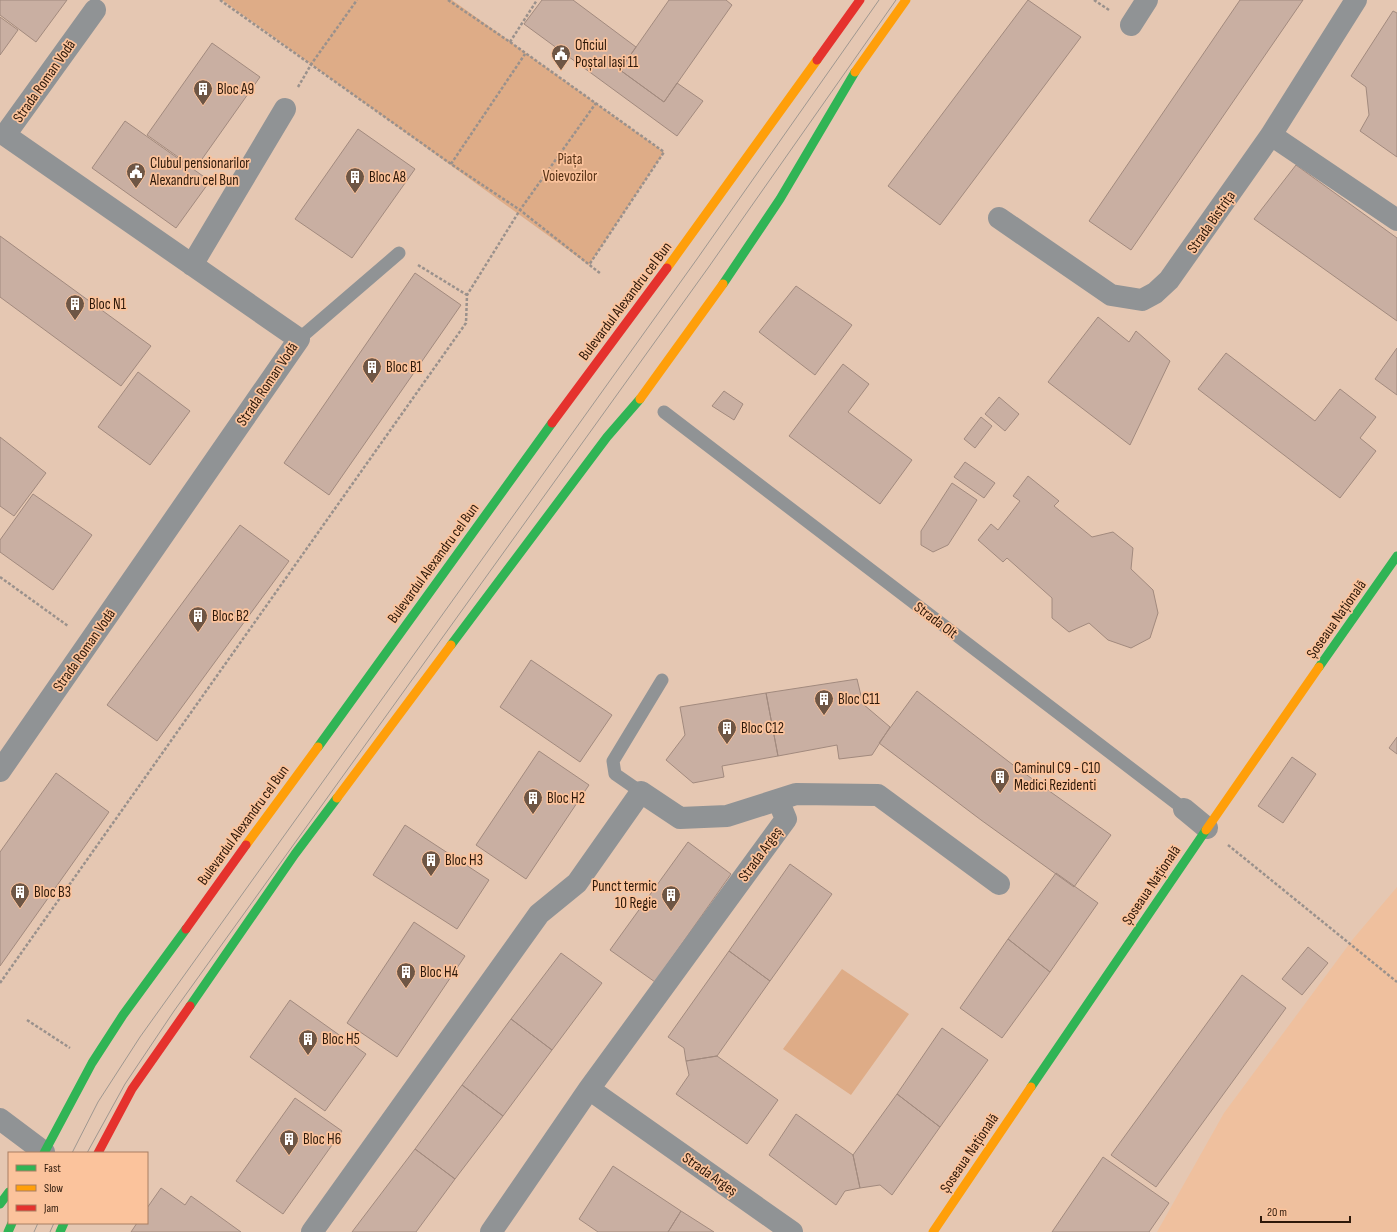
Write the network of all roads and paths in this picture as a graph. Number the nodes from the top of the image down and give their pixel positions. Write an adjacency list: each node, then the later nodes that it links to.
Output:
1 (220, 0): 13 (path)
2 (357, 0): 13 (path)
3 (448, 0): 11 (path)
4 (538, 0): 11 (path)
5 (860, 0): 46 (main road, Bulevardul Alexandru cel Bun)
6 (906, 0): 47 (main road)
7 (1147, 0): 10 (street)
8 (1356, 0): 16 (street, Strada Bistrița)
9 (95, 10): 22 (street, Strada Roman Vodă)
10 (1131, 25)
11 (510, 42): 12 (path)
12 (525, 54): 14 (path); 17 (path)
13 (312, 63): 17 (path)
14 (596, 103): 18 (path); 23 (path)
15 (285, 109): 22 (street)
16 (1271, 136): 19 (street, Strada Bistrița); 20 (street)
17 (451, 164): 18 (path)
18 (520, 210): 23 (path); 25 (path)
19 (999, 218)
20 (1397, 220)
21 (399, 253): 25 (path); 26 (lane)
22 (192, 265): 26 (street, Strada Roman Vodă)
23 (589, 265): 24 (path)
24 (600, 274)
25 (467, 295): 40 (path)
26 (299, 339): 30 (street, Strada Roman Vodă)
27 (664, 412): 35 (lane, Strada Olt)
28 (1397, 556): 36 (main road, Șoseaua Națională)
29 (0, 577): 30 (path)
30 (90, 641): 32 (street, Strada Roman Vodă)
31 (662, 680): 33 (lane)
32 (0, 771)
33 (641, 792): 34 (street); 50 (street)
34 (778, 800): 38 (street); 43 (street, Strada Argeș)
35 (1184, 809): 36 (street, Strada Olt)
36 (1207, 828): 53 (main road, Șoseaua Națională)
37 (1247, 860): 39 (path)
38 (999, 884)
39 (1397, 982)
40 (0, 983)
41 (27, 1020): 42 (path)
42 (72, 1050)
43 (589, 1089): 51 (street, Strada Argeș); 52 (street, Strada Argeș)
44 (0, 1120): 45 (street)
45 (44, 1152)
46 (46, 1152)
47 (99, 1152)
48 (8, 1193): 49 (main road)
49 (0, 1204)
50 (312, 1232)
51 (491, 1232)
52 (792, 1232)
53 (933, 1232)

